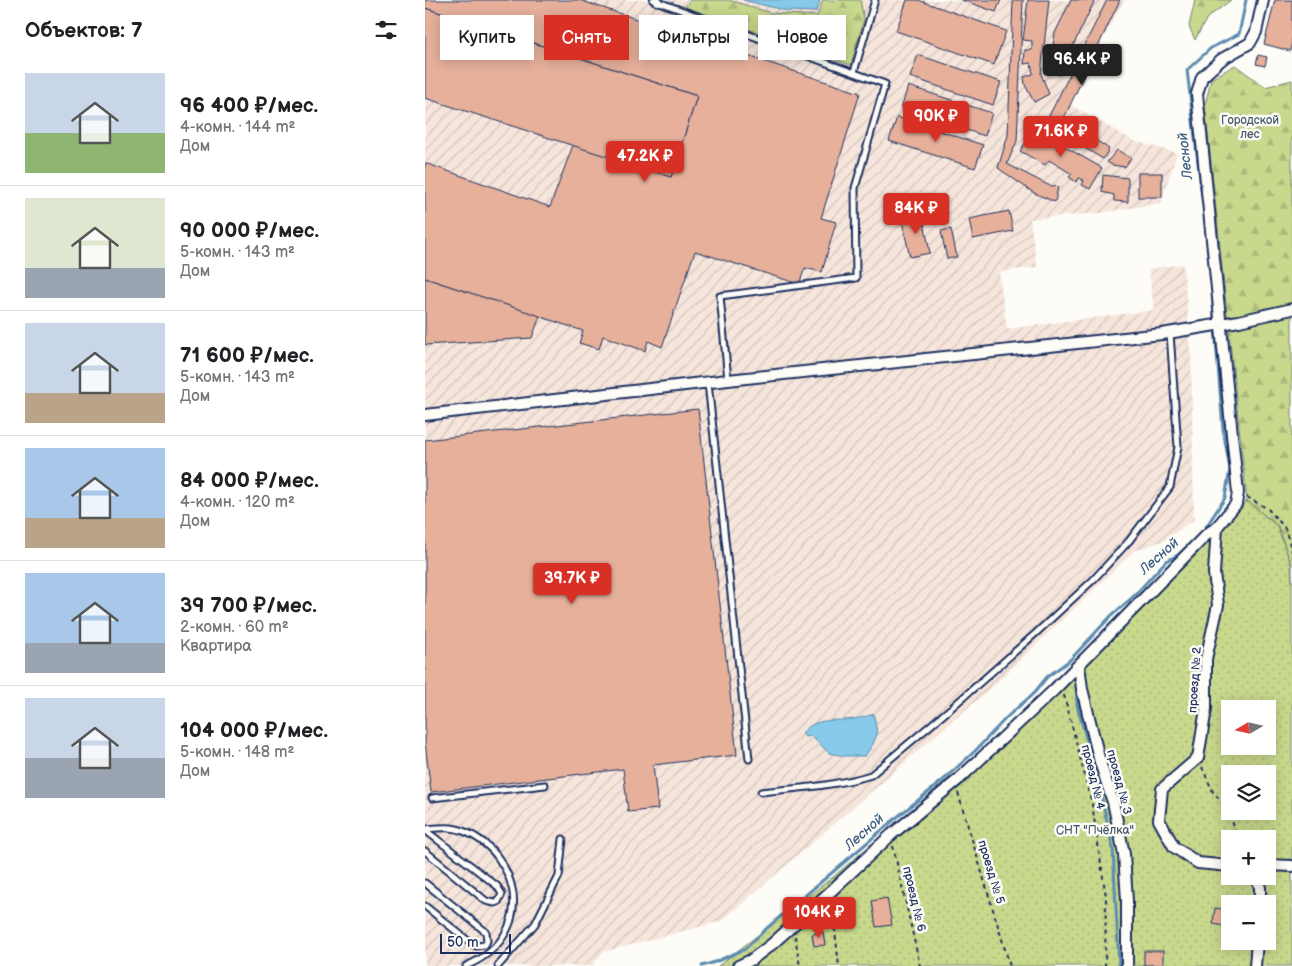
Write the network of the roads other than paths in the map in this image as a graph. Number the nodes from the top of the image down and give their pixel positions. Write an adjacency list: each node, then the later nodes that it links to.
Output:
1 (656, 0): 4 (lane)
2 (875, 0): 4 (lane)
3 (1263, 0): 6 (street)
4 (854, 72): 8 (lane)
5 (1292, 309): 6 (street)
6 (1221, 324): 7 (street); 11 (street)
7 (1170, 332): 8 (street); 15 (lane)
8 (728, 380): 9 (street)
9 (708, 383): 10 (street); 13 (lane)
10 (425, 415)
11 (1217, 527): 12 (street); 20 (street, проезд № 2)
12 (1079, 665): 28 (street); 29 (street, проезд № 3)
13 (749, 758)
14 (545, 785): 16 (lane)
15 (761, 792)
16 (431, 798)
17 (425, 830): 19 (lane); 26 (lane)
18 (563, 839): 27 (lane)
19 (425, 851)
20 (1221, 865)
21 (1276, 865): 22 (street)
22 (1292, 866)
23 (425, 883): 24 (lane)
24 (425, 906)
25 (1256, 950): 30 (street)
26 (466, 966)
27 (498, 966)
28 (738, 966)
29 (1127, 966)
30 (1255, 966)

